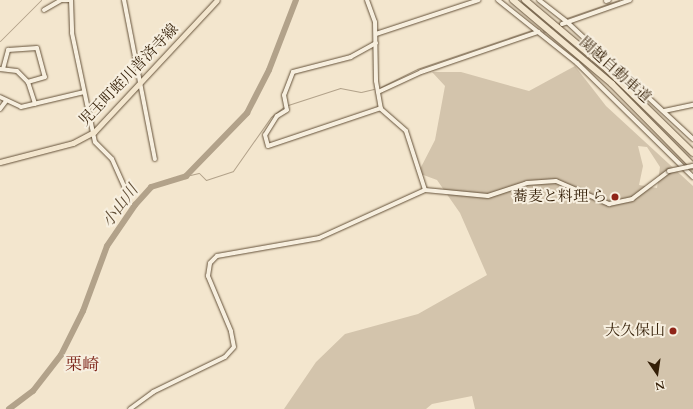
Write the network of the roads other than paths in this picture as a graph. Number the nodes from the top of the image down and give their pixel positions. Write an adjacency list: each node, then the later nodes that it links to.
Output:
1 (71, 0): 11 (street); 20 (street)
2 (124, 0): 19 (street)
3 (217, 0): 19 (main road, 児玉町蛭川普済寺線)
4 (367, 0): 15 (street)
5 (479, 0): 15 (street)
6 (498, 0): 14 (street)
7 (513, 0): 34 (highway, 関越自動車道)
8 (525, 0): 31 (highway, 関越自動車道)
9 (539, 0): 12 (street)
10 (630, 0): 12 (street)
11 (44, 10)
12 (567, 22): 13 (street); 28 (street)
13 (562, 24)
14 (541, 33): 21 (street); 35 (street)
15 (376, 34): 16 (street)
16 (376, 43): 21 (street); 26 (street)
17 (2, 69): 18 (street); 18 (street)
18 (28, 82): 24 (street)
19 (140, 84): 29 (main road, 児玉町蛭川普済寺線); 32 (street)
20 (84, 92): 24 (street); 29 (street)
21 (378, 92): 26 (street)
22 (0, 97): 23 (street)
23 (6, 101): 24 (street); 27 (street)
24 (35, 104)
25 (693, 105): 28 (street)
26 (381, 108): 37 (street)
27 (0, 109)
28 (664, 111): 30 (street)
29 (94, 132): 33 (main road, 児玉町蛭川普済寺線); 36 (street)
30 (693, 139)
31 (693, 153)
32 (155, 159)
33 (0, 162)
34 (693, 166): 37 (street, bridge)
35 (693, 177)
36 (124, 186)
37 (425, 190): 38 (street)
38 (130, 409)

